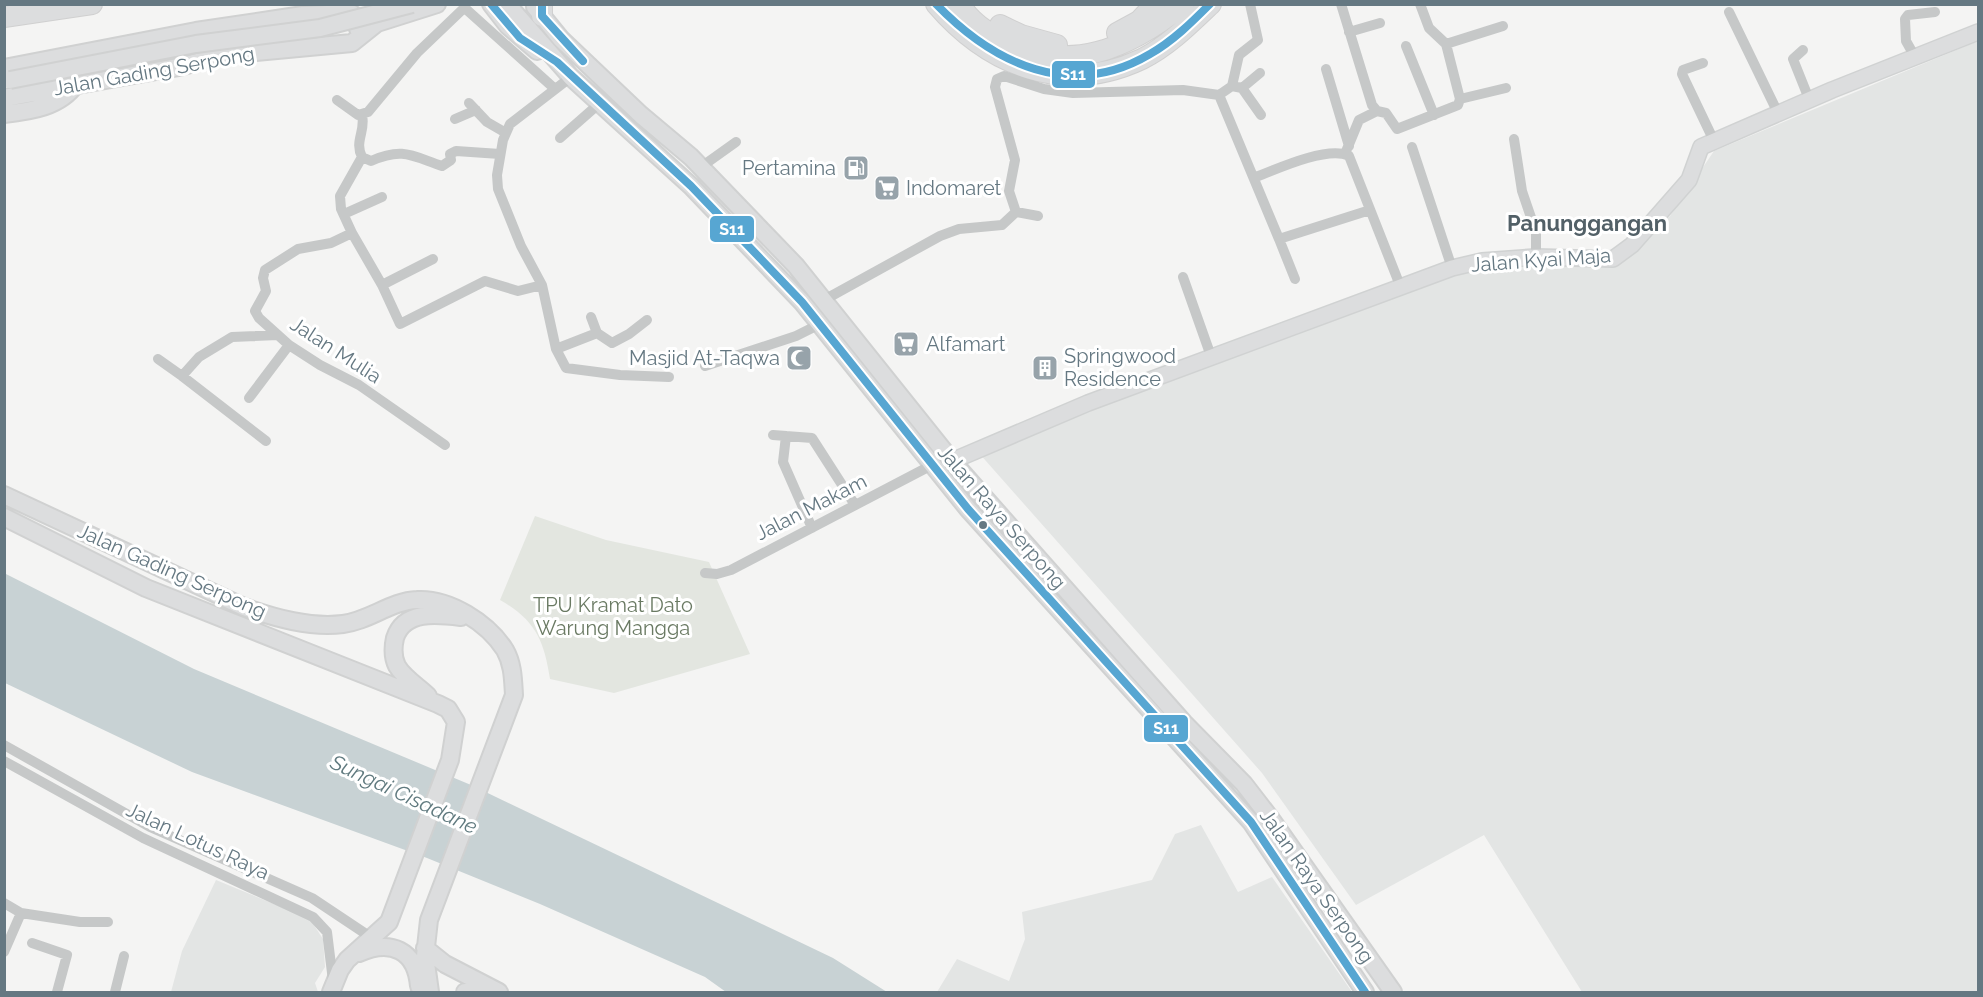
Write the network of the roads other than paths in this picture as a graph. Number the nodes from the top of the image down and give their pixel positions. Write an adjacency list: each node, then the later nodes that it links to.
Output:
1 (92, 4): 19 (highway)
2 (412, 4): 34 (main road, Jalan Gading Serpong, bridge)
3 (436, 4): 26 (main road, Jalan Gading Serpong)
4 (491, 4): 24 (main road)
5 (507, 4): 24 (main road)
6 (515, 4): 24 (main road)
7 (936, 4): 12 (highway)
8 (960, 4): 11 (highway)
9 (975, 4): 10 (highway)
10 (1155, 4)
11 (1184, 4)
12 (1211, 4)
13 (1250, 4): 37 (street)
14 (1341, 4): 23 (street)
15 (1420, 4): 25 (street)
16 (539, 8): 31 (main road, Jalan Raya Serpong)
17 (1729, 12): 47 (street)
18 (1935, 12): 29 (street)
19 (4, 17)
20 (1380, 23): 23 (street)
21 (1503, 26): 25 (street)
22 (1978, 32): 29 (main road, Jalan Kyai Maja)
23 (1349, 33): 46 (street)
24 (536, 40): 31 (main road, Jalan Raya Serpong); 35 (main road)
25 (1446, 45): 42 (street)
26 (325, 46): 34 (main road); 36 (main road, Jalan Gading Serpong)
27 (1406, 46): 51 (street)
28 (1803, 50): 43 (street)
29 (1915, 57): 43 (main road, Jalan Kyai Maja)
30 (1703, 63): 56 (street)
31 (586, 64): 62 (main road, Jalan Raya Serpong)
32 (1326, 69): 59 (street)
33 (1260, 73): 37 (street)
34 (6, 76)
35 (572, 77): 39 (street); 45 (main road)
36 (76, 84): 41 (main road, Jalan Gading Serpong); 48 (main road)
37 (1237, 87): 40 (street); 50 (street)
38 (1506, 88): 42 (street)
39 (555, 89): 49 (street); 53 (street)
40 (1219, 94): 63 (street); 66 (street)
41 (4, 98)
42 (1460, 99): 51 (street)
43 (1809, 99): 47 (main road, Jalan Kyai Maja)
44 (338, 100): 49 (street)
45 (607, 107): 54 (street); 82 (main road)
46 (1377, 111): 51 (street); 59 (street)
47 (1778, 113): 56 (main road, Jalan Kyai Maja)
48 (4, 114)
49 (363, 115): 61 (street)
50 (1261, 115)
51 (1434, 115)
52 (455, 119): 53 (street)
53 (506, 133): 60 (street)
54 (560, 138)
55 (1514, 139): 71 (street)
56 (1714, 141): 71 (main road, Jalan Kyai Maja)
57 (736, 142): 62 (street)
58 (1412, 147): 73 (street)
59 (1347, 150): 63 (street); 65 (street)
60 (500, 154): 61 (street); 77 (street)
61 (362, 157): 67 (street)
62 (701, 167): 79 (main road, Jalan Raya Serpong)
63 (1254, 178): 70 (street)
64 (382, 197): 67 (street)
65 (1370, 210): 70 (street); 78 (street)
66 (1016, 212): 68 (street); 79 (street)
67 (344, 214): 69 (street)
68 (1038, 216)
69 (352, 233): 76 (street); 84 (street, Jalan Mulia)
70 (1279, 239): 75 (street)
71 (1536, 257): 73 (main road, Jalan Kyai Maja)
72 (433, 259): 76 (street)
73 (1452, 268): 78 (main road, Jalan Kyai Maja)
74 (1183, 277): 89 (street)
75 (1295, 279)
76 (382, 285): 77 (street)
77 (542, 285): 86 (street)
78 (1401, 288): 89 (main road, Jalan Kyai Maja)
79 (824, 300): 87 (main road, Jalan Raya Serpong)
80 (591, 317): 83 (street)
81 (647, 320): 83 (street)
82 (820, 324): 90 (main road); 91 (street)
83 (597, 333): 86 (street)
84 (278, 335): 85 (street, Jalan Mulia); 92 (street)
85 (289, 345): 94 (street); 98 (street, Jalan Mulia)
86 (556, 349): 93 (street)
87 (864, 351): 90 (main road); 99 (main road, Jalan Raya Serpong)
88 (158, 359): 92 (street)
89 (1212, 359): 99 (main road, Jalan Kyai Maja)
90 (849, 362): 100 (main road)
91 (705, 366)
92 (182, 376): 97 (street)
93 (669, 377)
94 (249, 398)
95 (773, 435): 96 (street)
96 (786, 436): 102 (street); 104 (street)
97 (266, 441)
98 (445, 445)
99 (952, 461): 106 (main road, Jalan Raya Serpong)
100 (932, 465): 102 (street, Jalan Makam); 107 (main road)
101 (4, 495): 108 (main road, Jalan Gading Serpong)
102 (855, 505): 104 (street, Jalan Makam)
103 (4, 517): 109 (main road, Jalan Gading Serpong)
104 (812, 528): 105 (street, Jalan Makam)
105 (705, 573)
106 (1063, 587): 107 (main road); 132 (main road, Jalan Raya Serpong)
107 (1047, 599): 131 (main road)
108 (474, 619): 109 (main road); 120 (main road, Jalan Gading Serpong)
109 (438, 704): 117 (main road, Jalan Gading Serpong)
110 (4, 745): 113 (street, Jalan Lotus Raya)
111 (4, 761): 115 (street, Jalan Lotus Raya)
112 (4, 903): 114 (street)
113 (326, 907): 115 (street); 117 (street, Jalan Lotus Raya)
114 (21, 913): 116 (street); 119 (street)
115 (313, 917): 123 (street, Jalan Lotus Raya)
116 (108, 922)
117 (372, 938): 122 (main road, Jalan Gading Serpong)
118 (32, 943): 124 (street)
119 (4, 952)
120 (425, 952): 127 (main road, Jalan Gading Serpong); 130 (main road)
121 (124, 956): 125 (street)
122 (350, 957): 123 (main road, Jalan Gading Serpong); 126 (main road)
123 (332, 988)
124 (57, 993)
125 (115, 993)
126 (419, 993)
127 (430, 993)
128 (465, 993): 129 (main road)
129 (472, 993)
130 (499, 993)
131 (1365, 993)
132 (1393, 993)

